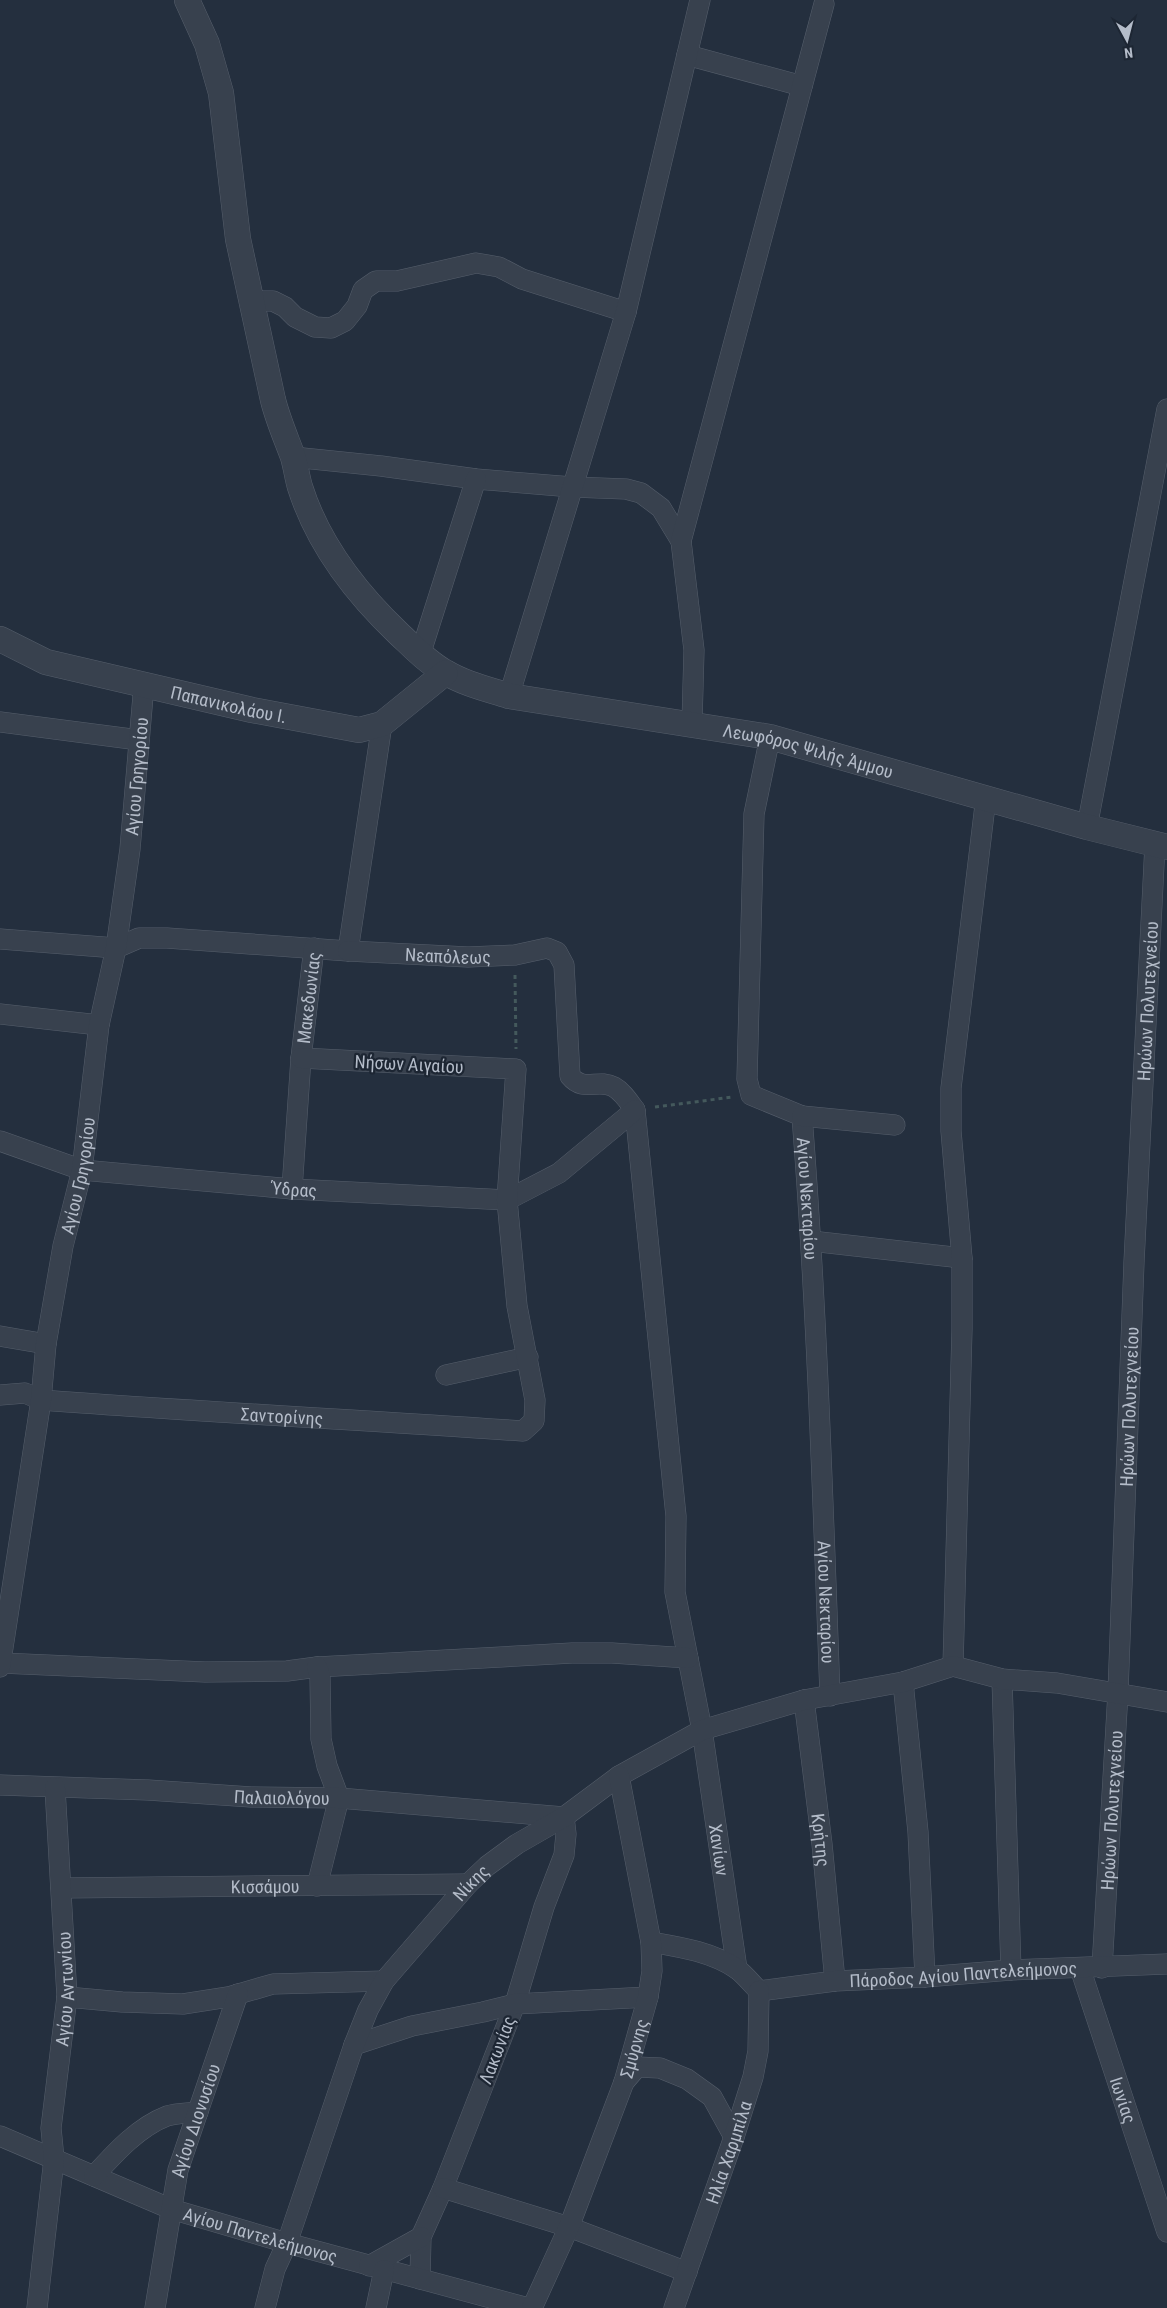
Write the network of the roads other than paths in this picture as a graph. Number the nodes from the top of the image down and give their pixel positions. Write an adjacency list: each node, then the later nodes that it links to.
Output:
1 (187, 0): 6 (street, Λεωφόρος Ψιλής Άμμου)
2 (700, 0): 4 (street)
3 (824, 4): 5 (street)
4 (687, 55): 5 (street); 7 (street)
5 (802, 86): 12 (street)
6 (251, 301): 7 (street); 9 (street, Λεωφόρος Ψιλής Άμμου)
7 (626, 312): 11 (street)
8 (1167, 409): 24 (street)
9 (293, 457): 10 (street); 14 (street, Λεωφόρος Ψιλής Άμμου)
10 (476, 479): 11 (street); 14 (street)
11 (572, 487): 12 (street); 17 (street)
12 (681, 542): 19 (street)
13 (0, 639): 16 (street, Παπανικολάου Ι.)
14 (420, 654): 15 (street, Λεωφόρος Ψιλής Άμμου)
15 (445, 672): 17 (street, Λεωφόρος Ψιλής Άμμου); 20 (street, Παπανικολάου Ι.)
16 (144, 684): 20 (street, Παπανικολάου Ι.); 22 (street, Αγίου Γρηγορίου)
17 (509, 696): 19 (street, Λεωφόρος Ψιλής Άμμου)
18 (0, 722): 22 (street)
19 (692, 723): 21 (street, Λεωφόρος Ψιλής Άμμου)
20 (382, 724): 29 (street, Μακεδωνίας)
21 (770, 736): 23 (street, Λεωφόρος Ψιλής Άμμου); 34 (street, Αγίου Νεκταρίου)
22 (138, 740): 27 (street, Αγίου Γρηγορίου)
23 (986, 797): 24 (street, Λεωφόρος Ψιλής Άμμου); 41 (street)
24 (1087, 827): 25 (street, Λεωφόρος Ψιλής Άμμου)
25 (1161, 846): 54 (street, Ηρώων Πολυτεχνείου)
26 (0, 938): 27 (street)
27 (116, 948): 28 (street); 31 (street, Αγίου Γρηγορίου)
28 (314, 948): 29 (street, Μακεδωνίας); 32 (street, Μακεδωνίας)
29 (348, 951): 33 (street, Νεαπόλεως)
30 (0, 1014): 31 (street)
31 (99, 1025): 37 (street, Αγίου Γρηγορίου)
32 (302, 1058): 38 (street, Μακεδωνίας); 39 (street, Νήσων Αιγαίου)
33 (635, 1110): 39 (street); 48 (street, Χανίων)
34 (802, 1116): 35 (street); 40 (street, Αγίου Νεκταρίου)
35 (895, 1125)
36 (0, 1141): 37 (street, Ύδρας)
37 (82, 1170): 38 (street, Ύδρας); 43 (street, Αγίου Γρηγορίου)
38 (292, 1189): 39 (street, Ύδρας)
39 (507, 1200): 44 (street)
40 (812, 1241): 41 (street); 55 (street, Αγίου Νεκταρίου)
41 (962, 1258): 50 (street)
42 (0, 1336): 43 (street)
43 (46, 1344): 47 (street, Αγίου Γρηγορίου)
44 (528, 1357): 45 (street); 47 (street, Σαντορίνης)
45 (446, 1375)
46 (0, 1395): 47 (street, Σαντορίνης)
47 (41, 1400): 49 (street, Αγίου Γρηγορίου)
48 (688, 1658): 51 (street); 58 (street, Χανίων)
49 (0, 1665): 51 (street)
50 (953, 1666): 52 (street); 53 (street, Νίκης)
51 (317, 1668): 62 (street)
52 (1002, 1679): 54 (street); 72 (street)
53 (903, 1682): 55 (street, Νίκης); 73 (street)
54 (1118, 1692): 57 (street); 70 (street, Ηρώων Πολυτεχνείου)
55 (830, 1696): 56 (street, Νίκης)
56 (804, 1700): 58 (street, Νίκης); 75 (street, Κρήτης)
57 (1167, 1702)
58 (702, 1730): 59 (street, Νίκης); 71 (street, Χανίων)
59 (619, 1776): 63 (street, Νίκης); 67 (street, Σμύρνης)
60 (0, 1785): 61 (street, Παλαιολόγου)
61 (55, 1788): 62 (street, Παλαιολόγου); 66 (street, Αγίου Αντωνίου)
62 (339, 1798): 63 (street, Παλαιολόγου); 65 (street)
63 (564, 1817): 64 (street, Νίκης); 80 (street, Λακωνίας)
64 (468, 1884): 65 (street, Κισσάμου); 74 (street, Νίκης)
65 (317, 1886): 66 (street, Κισσάμου)
66 (61, 1888): 78 (street, Αγίου Αντωνίου)
67 (651, 1942): 71 (street); 79 (street, Σμύρνης)
68 (1167, 1964): 70 (street, Πάροδος Αγίου Παντελεήμονος)
69 (1080, 1968): 70 (street, Πάροδος Αγίου Παντελεήμονος); 72 (street, Πάροδος Αγίου Παντελεήμονος); 91 (street, Ιωνίας)
70 (1102, 1968)
71 (736, 1969): 76 (street)
72 (1011, 1970): 73 (street, Πάροδος Αγίου Παντελεήμονος)
73 (924, 1977): 75 (street, Πάροδος Αγίου Παντελεήμονος)
74 (384, 1981): 77 (street); 81 (street, Νίκης)
75 (835, 1981): 76 (street, Πάροδος Αγίου Παντελεήμονος)
76 (759, 1991): 85 (street, Ηλία Χαρμπίλα)
77 (238, 1994): 78 (street); 83 (street, Αγίου Διονυσίου)
78 (67, 1997): 86 (street, Αγίου Αντωνίου)
79 (648, 1997): 80 (street); 82 (street, Σμύρνης)
80 (515, 2004): 81 (street); 88 (street, Λακωνίας)
81 (354, 2045): 93 (street, Νίκης)
82 (624, 2082): 85 (street); 90 (street, Σμύρνης)
83 (198, 2112): 87 (street); 89 (street, Αγίου Διονυσίου)
84 (0, 2136): 86 (street, Αγίου Παντελεήμονος)
85 (734, 2137): 95 (street, Ηλία Χαρμπίλα)
86 (54, 2159): 87 (street, Αγίου Παντελεήμονος); 98 (street, Αγίου Αντωνίου)
87 (94, 2176): 89 (street, Αγίου Παντελεήμονος)
88 (443, 2188): 90 (street); 92 (street, Λακωνίας)
89 (171, 2209): 93 (street, Αγίου Παντελεήμονος); 99 (street, Αγίου Διονυσίου)
90 (568, 2227): 95 (street); 103 (street, Σμύρνης)
91 (1167, 2232)
92 (421, 2237): 94 (street); 96 (street, Λακωνίας)
93 (287, 2244): 94 (street, Αγίου Παντελεήμονος); 100 (street, Νίκης)
94 (377, 2268): 96 (street, Αγίου Παντελεήμονος); 101 (street)
95 (687, 2272): 104 (street, Ηλία Χαρμπίλα)
96 (420, 2279): 97 (street, Αγίου Παντελεήμονος)
97 (493, 2303): 102 (street, Αγίου Παντελεήμονος)
98 (37, 2308)
99 (155, 2308)
100 (266, 2308)
101 (376, 2308)
102 (528, 2308)
103 (532, 2308)
104 (674, 2308)

